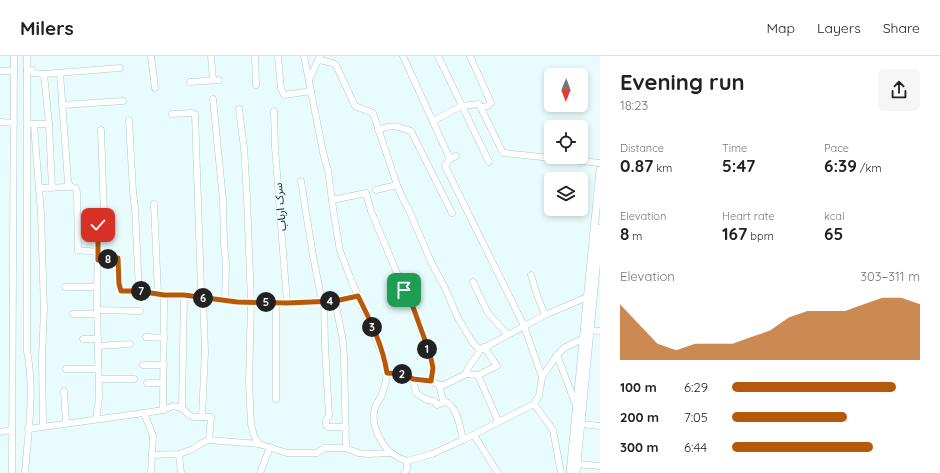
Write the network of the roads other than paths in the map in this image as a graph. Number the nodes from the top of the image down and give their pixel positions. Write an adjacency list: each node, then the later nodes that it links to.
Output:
1 (14, 56): 15 (street)
2 (27, 56): 13 (street)
3 (152, 56): 21 (street)
4 (211, 56): 19 (street)
5 (254, 56): 20 (street)
6 (278, 56): 22 (street)
7 (304, 56): 18 (street)
8 (403, 56): 33 (street)
9 (438, 56): 26 (street)
10 (470, 56): 27 (street)
11 (320, 58): 18 (street); 40 (street)
12 (120, 68): 16 (street)
13 (27, 70): 17 (street); 36 (street)
14 (0, 71): 15 (street)
15 (14, 71): 35 (street)
16 (60, 73): 17 (street); 25 (street)
17 (44, 74): 37 (street)
18 (309, 80): 22 (street)
19 (190, 82)
20 (256, 85)
21 (155, 88)
22 (311, 92): 51 (street)
23 (213, 99): 70 (street)
24 (123, 101): 25 (street)
25 (62, 105): 47 (street)
26 (461, 106): 27 (street); 33 (street); 41 (street)
27 (482, 107): 42 (street)
28 (239, 109): 73 (street)
29 (274, 111): 75 (street, سرک ارباب)
30 (172, 114): 68 (street)
31 (0, 118): 34 (street)
32 (129, 120): 64 (street)
33 (433, 121): 80 (street)
34 (0, 122): 35 (street)
35 (14, 123): 55 (street)
36 (26, 124): 38 (street); 56 (street)
37 (49, 124): 38 (street); 49 (street)
38 (34, 125): 48 (street)
39 (101, 130): 57 (street)
40 (378, 130): 46 (street); 53 (street)
41 (489, 162)
42 (600, 163)
43 (600, 172): 45 (main road)
44 (301, 181): 71 (street)
45 (599, 182): 69 (main road)
46 (397, 185): 50 (street); 91 (street)
47 (71, 186): 49 (street); 57 (street)
48 (39, 188): 49 (street); 121 (street)
49 (52, 188)
50 (376, 190)
51 (332, 200): 67 (street); 104 (street)
52 (154, 204): 65 (street)
53 (452, 213)
54 (600, 228): 59 (main road)
55 (13, 238): 56 (street); 125 (street)
56 (26, 238): 124 (street)
57 (98, 252): 58 (street)
58 (98, 260): 63 (street); 64 (street)
59 (598, 262): 69 (main road)
60 (531, 275): 79 (street)
61 (473, 282): 83 (street)
62 (65, 287): 63 (street)
63 (97, 287): 77 (street)
64 (138, 291): 65 (street)
65 (161, 294): 66 (street); 85 (street)
66 (184, 295): 68 (street); 112 (street)
67 (358, 296): 72 (street); 97 (street)
68 (203, 297): 70 (street); 116 (street)
69 (594, 297): 79 (street); 81 (main road); 86 (main road)
70 (225, 300): 73 (street)
71 (323, 301): 72 (street); 75 (street); 123 (street)
72 (335, 301): 123 (street)
73 (251, 302): 74 (street); 130 (street)
74 (276, 303): 75 (street); 109 (street)
75 (287, 303)
76 (140, 311): 77 (street)
77 (97, 312): 78 (street); 88 (street)
78 (73, 314)
79 (545, 315): 80 (street)
80 (524, 326): 83 (street); 100 (street)
81 (590, 330): 82 (street); 113 (main road)
82 (600, 331)
83 (507, 334): 91 (street)
84 (146, 337): 85 (street)
85 (164, 338): 94 (street)
86 (584, 338): 92 (street); 113 (main road)
87 (83, 339): 88 (street)
88 (98, 339): 90 (street)
89 (130, 344): 90 (street)
90 (98, 346): 96 (street)
91 (482, 348): 98 (street); 99 (street)
92 (557, 354): 100 (street); 113 (street)
93 (143, 365): 94 (street)
94 (164, 365): 106 (street)
95 (66, 368): 96 (street)
96 (98, 368): 103 (street)
97 (387, 373): 102 (street); 133 (street)
98 (466, 374): 99 (street); 107 (street)
99 (478, 375): 118 (street)
100 (542, 377): 111 (street)
101 (134, 379): 103 (street)
102 (413, 379): 104 (street); 110 (street)
103 (99, 380): 117 (street)
104 (431, 381): 107 (street)
105 (147, 382): 106 (street)
106 (163, 383): 114 (street)
107 (439, 385): 110 (street)
108 (64, 392): 119 (street)
109 (276, 399)
110 (446, 402): 129 (street)
111 (534, 404): 118 (street); 146 (street)
112 (182, 408): 114 (street); 116 (street)
113 (579, 408): 120 (main road); 147 (main road)
114 (163, 410): 115 (street)
115 (144, 413): 117 (street); 135 (street)
116 (202, 417): 128 (street)
117 (96, 419): 119 (street)
118 (498, 421): 127 (street)
119 (66, 423): 121 (street)
120 (581, 424): 122 (street); 137 (main road)
121 (43, 426): 124 (street)
122 (600, 426)
123 (346, 427): 132 (street)
124 (28, 428): 140 (street)
125 (12, 430): 126 (street); 139 (street)
126 (0, 432)
127 (474, 435): 129 (street); 145 (street)
128 (209, 440): 130 (street); 134 (street)
129 (464, 440): 136 (street)
130 (259, 444): 131 (street)
131 (270, 447): 132 (street); 143 (street)
132 (346, 448): 133 (street)
133 (391, 453): 136 (street)
134 (179, 454): 135 (street); 142 (street)
135 (152, 455): 141 (street)
136 (407, 461): 144 (street)
137 (577, 464): 138 (street); 148 (main road)
138 (600, 466)
139 (12, 473)
140 (25, 473)
141 (152, 473)
142 (183, 473)
143 (260, 473)
144 (404, 473)
145 (498, 473)
146 (561, 473)
147 (570, 473)
148 (576, 473)

